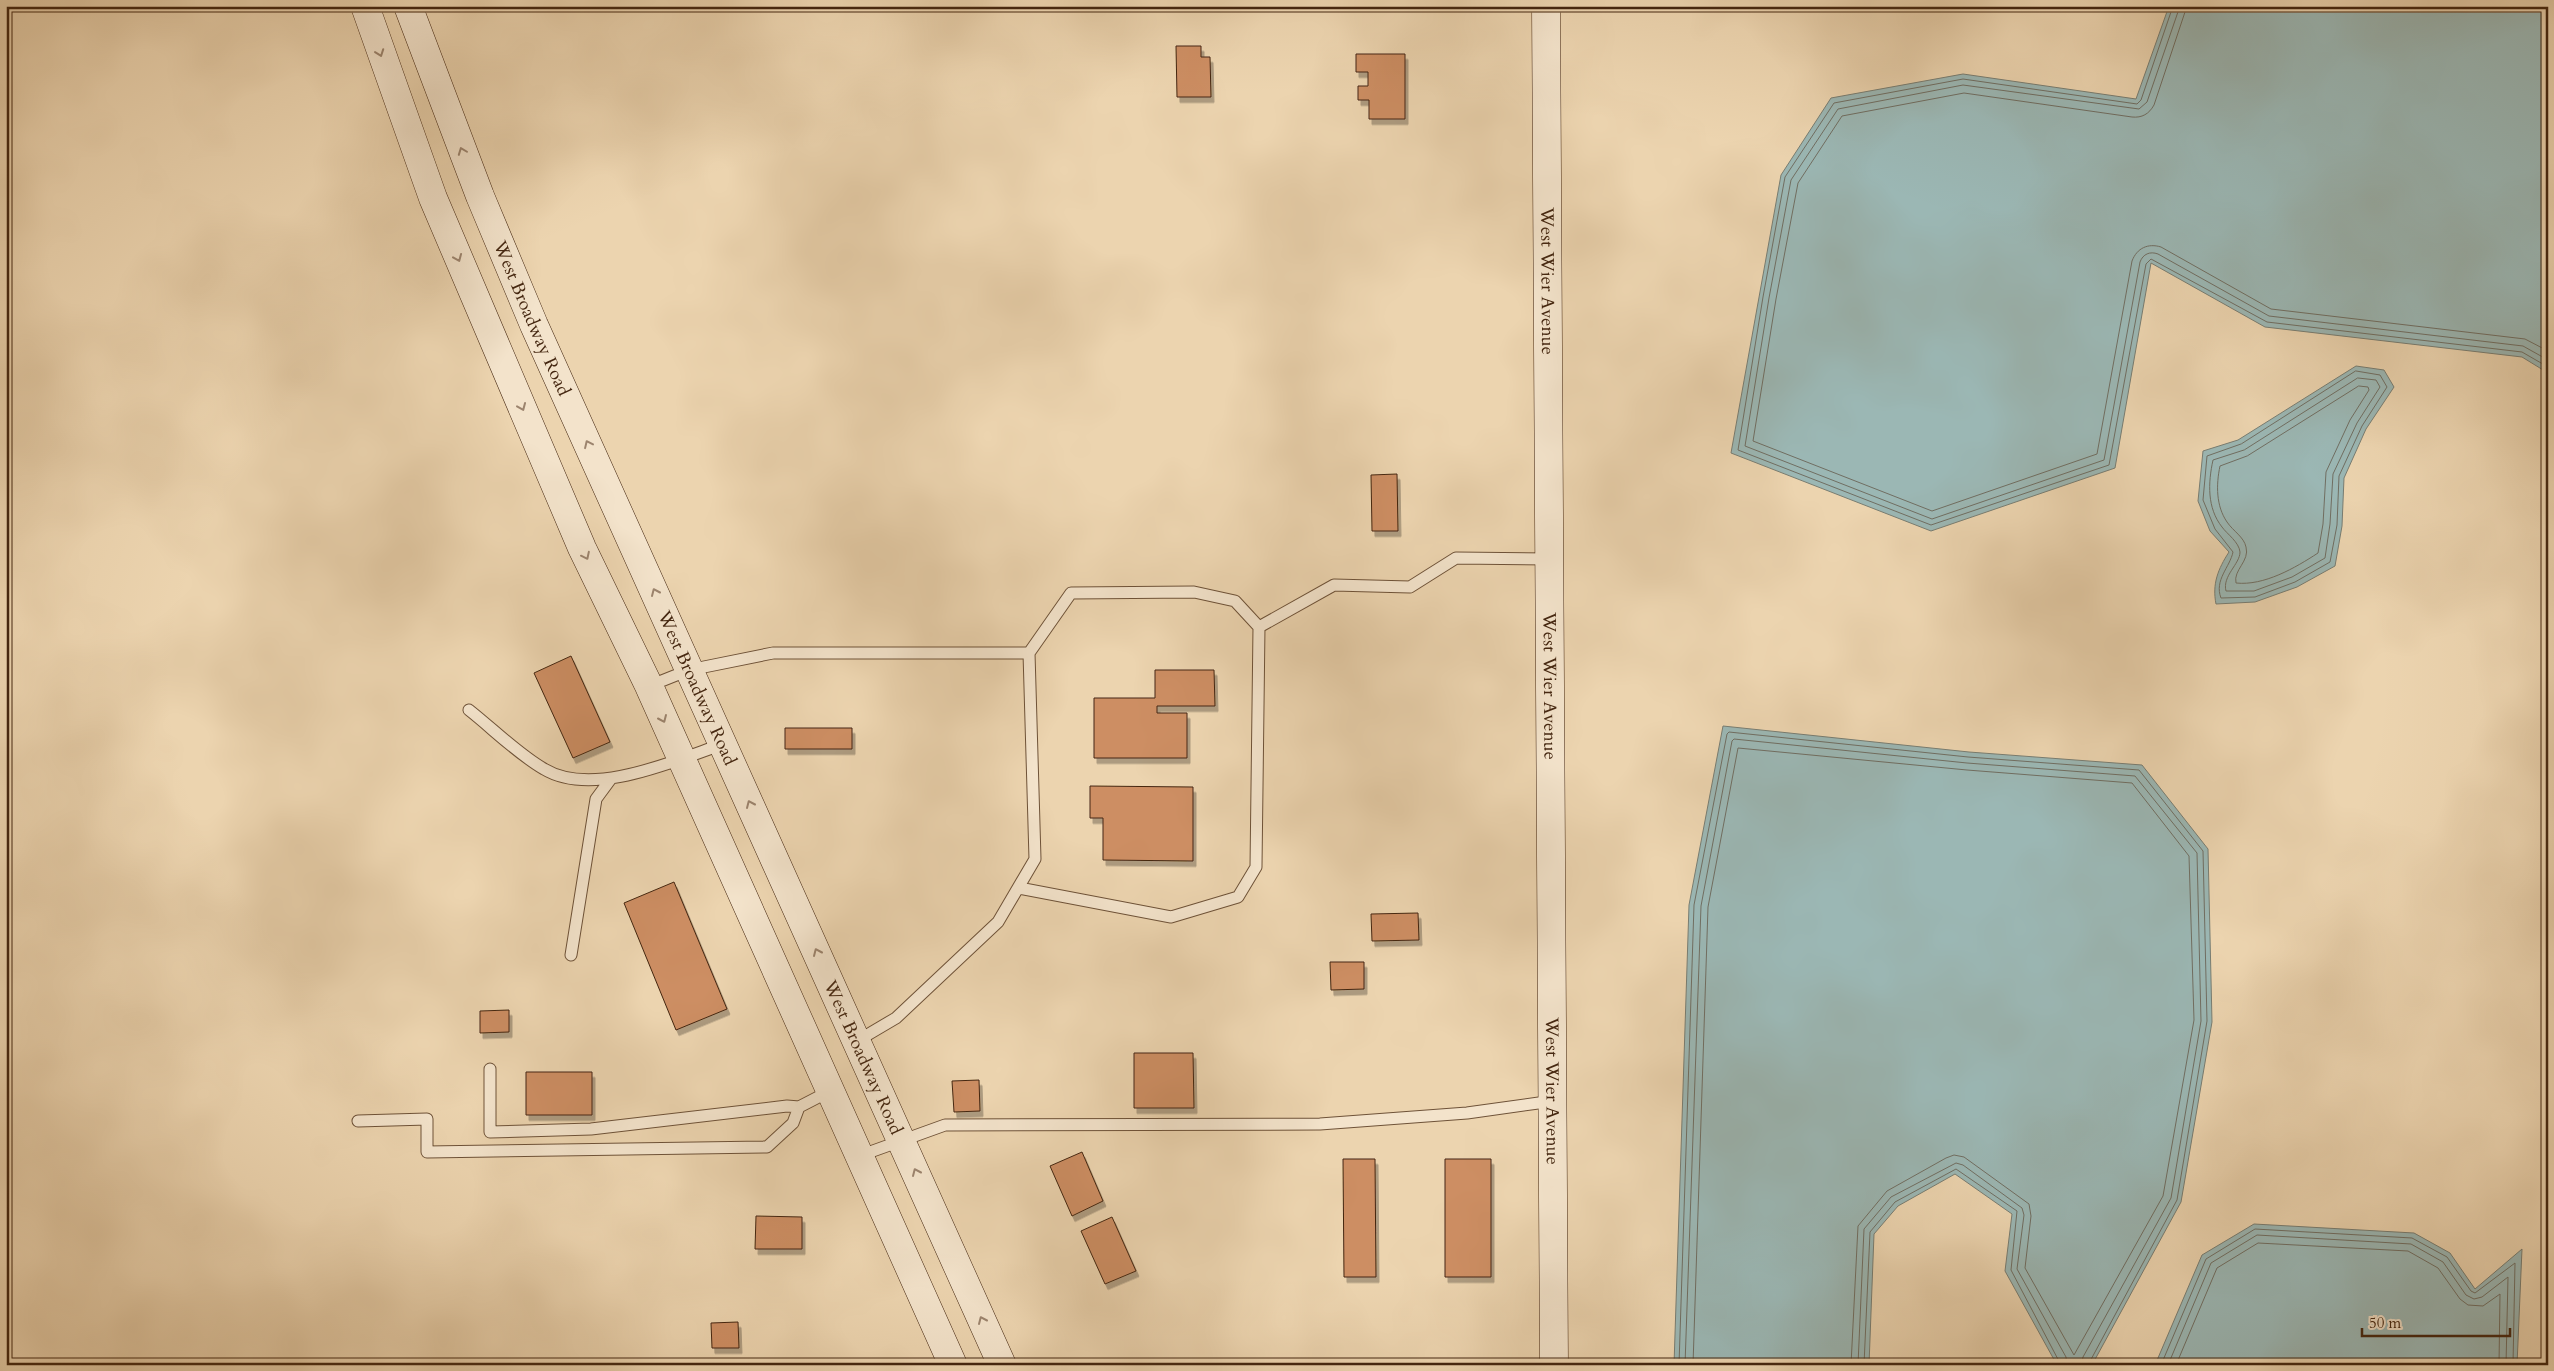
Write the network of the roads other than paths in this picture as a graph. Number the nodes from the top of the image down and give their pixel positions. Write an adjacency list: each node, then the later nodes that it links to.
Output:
1 (365, 6): 5 (main road, one-way to 5)
2 (408, 6): 4 (main road, West Broadway Road, one-way to 2)
3 (1546, 6): 6 (main road, West Wier Avenue)
4 (480, 196): 5 (main road); 9 (main road, West Broadway Road, one-way to 4)
5 (440, 213): 10 (main road, one-way to 10)
6 (1550, 559): 7 (lane); 20 (main road, West Wier Avenue)
7 (1259, 627): 8 (lane); 15 (lane)
8 (1029, 653): 9 (lane); 15 (lane)
9 (690, 670): 10 (lane); 12 (main road, West Broadway Road)
10 (649, 686): 13 (main road, one-way to 13)
11 (469, 710): 14 (lane)
12 (723, 744): 13 (lane); 17 (main road, West Broadway Road, one-way to 12)
13 (680, 758): 14 (lane); 19 (main road)
14 (610, 780): 16 (lane)
15 (1018, 888): 17 (lane)
16 (571, 955)
17 (857, 1040): 23 (main road, West Broadway Road)
18 (490, 1069): 21 (lane)
19 (830, 1091): 21 (lane); 24 (main road)
20 (1553, 1100): 23 (lane); 27 (main road, West Wier Avenue)
21 (799, 1107): 22 (lane)
22 (358, 1121)
23 (902, 1140): 24 (lane); 26 (main road, West Broadway Road, one-way to 23)
24 (859, 1156): 25 (main road)
25 (953, 1365)
26 (1002, 1365)
27 (1554, 1365)

